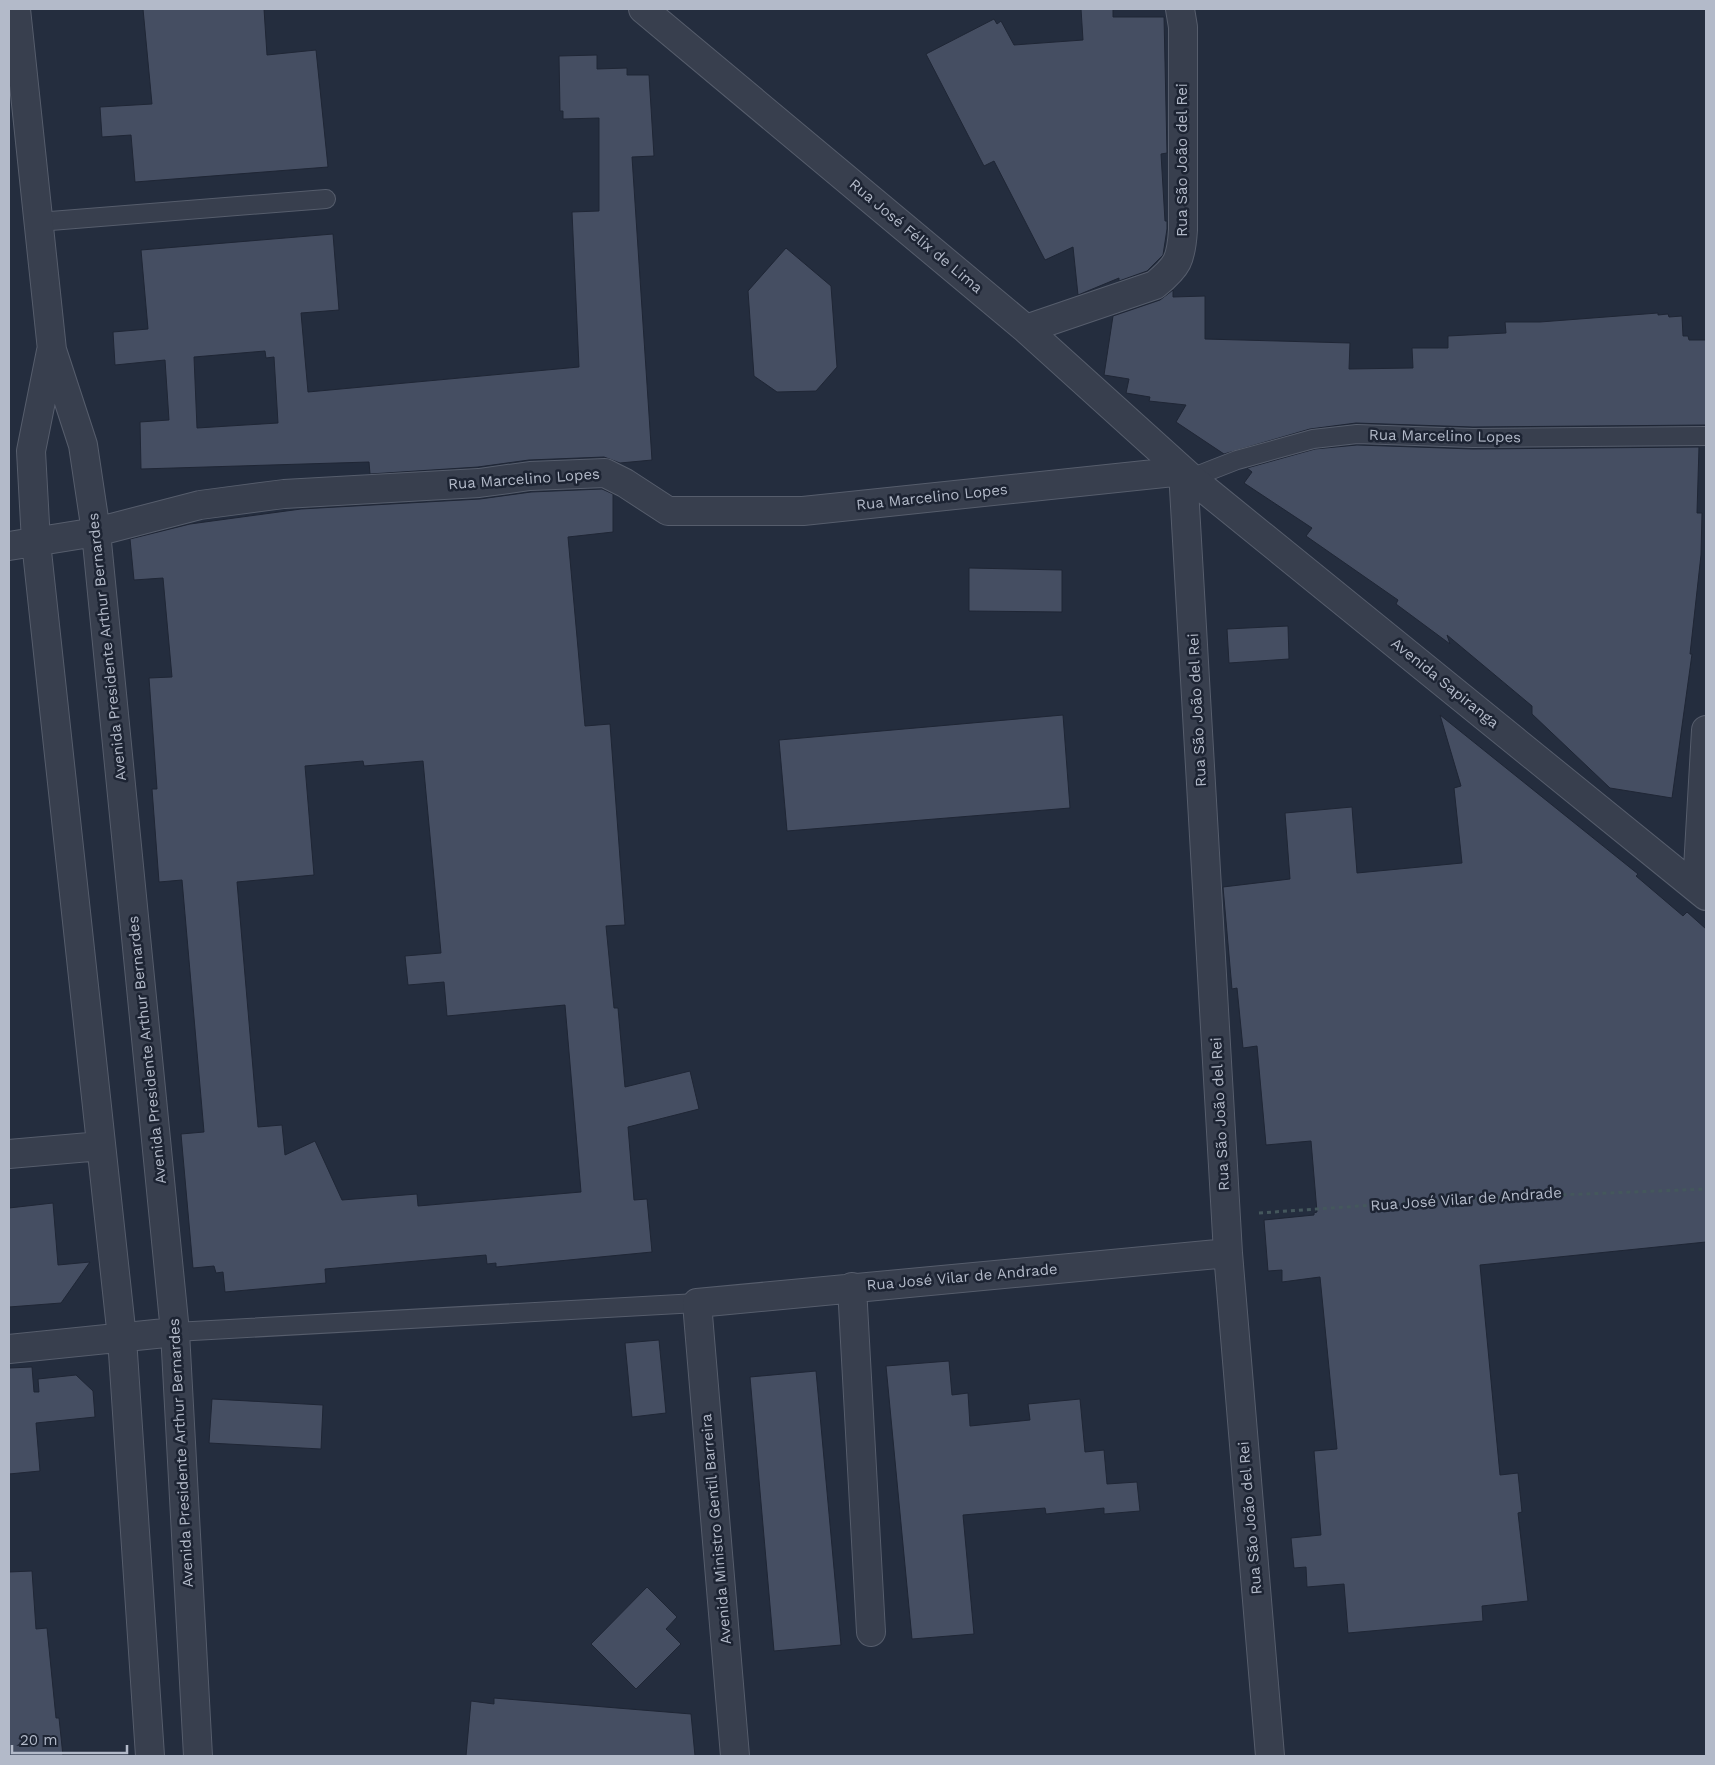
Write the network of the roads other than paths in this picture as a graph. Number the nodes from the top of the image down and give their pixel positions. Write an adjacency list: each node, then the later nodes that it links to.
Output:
1 (16, 9): 5 (street, Avenida Presidente Arthur Bernardes)
2 (643, 9): 6 (street, Rua José Félix de Lima)
3 (1180, 9): 6 (street, Rua São João del Rei)
4 (326, 198): 5 (lane)
5 (38, 222): 7 (street, Avenida Presidente Arthur Bernardes)
6 (1026, 328): 9 (street, Rua José Félix de Lima)
7 (52, 350): 10 (street, Avenida Presidente Arthur Bernardes); 11 (street, Avenida Presidente Arthur Bernardes)
8 (1706, 436): 9 (lane, Rua Marcelino Lopes)
9 (1187, 475): 10 (street, Rua Marcelino Lopes); 15 (street, Avenida Sapiranga); 18 (street, Rua São João del Rei)
10 (96, 532): 11 (street, Rua Marcelino Lopes); 21 (street, Avenida Presidente Arthur Bernardes)
11 (36, 542): 12 (street, Rua Marcelino Lopes); 16 (street, Avenida Presidente Arthur Bernardes)
12 (9, 546)
13 (1706, 730): 14 (street)
14 (1706, 768): 15 (street)
15 (1702, 891)
16 (101, 1146): 17 (street); 22 (street, Avenida Presidente Arthur Bernardes)
17 (9, 1154)
18 (1228, 1254): 19 (street, Rua José Vilar de Andrade); 28 (street, Rua São João del Rei)
19 (852, 1287): 20 (street, Rua José Vilar de Andrade); 24 (street)
20 (697, 1302): 21 (lane); 27 (street, Avenida Ministro Gentil Barreira)
21 (175, 1332): 22 (street); 26 (street, Avenida Presidente Arthur Bernardes)
22 (122, 1338): 23 (street); 25 (street, Avenida Presidente Arthur Bernardes)
23 (9, 1349)
24 (871, 1632)
25 (150, 1756)
26 (198, 1756)
27 (735, 1756)
28 (1270, 1756)

